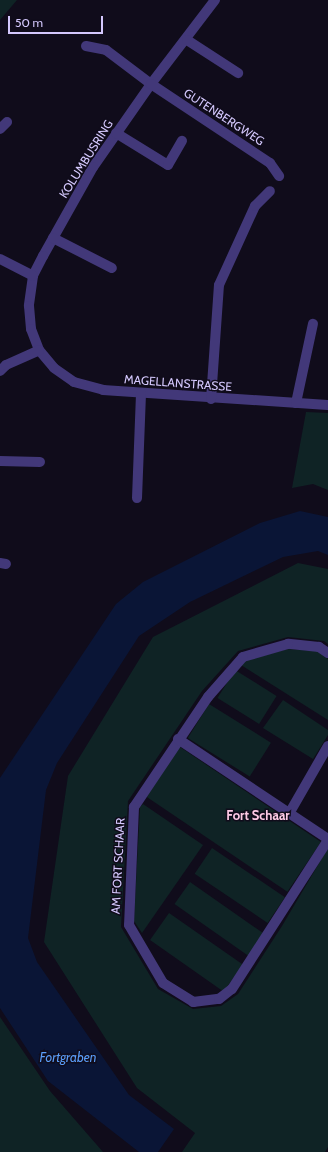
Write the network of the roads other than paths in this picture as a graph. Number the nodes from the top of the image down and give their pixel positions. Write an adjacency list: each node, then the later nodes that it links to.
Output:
1 (210, 2): 2 (street, KOLUMBUSRING)
2 (187, 40): 4 (street); 5 (street, KOLUMBUSRING)
3 (86, 46): 5 (street, GUTENBERGWEG)
4 (238, 73)
5 (151, 84): 6 (street, KOLUMBUSRING); 8 (street, GUTENBERGWEG)
6 (116, 133): 7 (street); 10 (street, KOLUMBUSRING)
7 (182, 141)
8 (279, 176)
9 (270, 191): 18 (street)
10 (53, 238): 12 (street); 13 (street, KOLUMBUSRING)
11 (0, 259): 13 (street)
12 (112, 268)
13 (33, 276): 15 (street, KOLUMBUSRING)
14 (313, 324): 19 (street)
15 (39, 350): 16 (street); 17 (street, MAGELLANSTRASSE)
16 (0, 371)
17 (141, 393): 18 (street, MAGELLANSTRASSE); 23 (street)
18 (211, 399): 19 (street, MAGELLANSTRASSE)
19 (296, 403): 20 (street, MAGELLANSTRASSE)
20 (328, 405)
21 (0, 461): 22 (street)
22 (40, 462)
23 (137, 498)
24 (328, 653): 25 (street, AM FORT SCHAAR)
25 (178, 739): 27 (street, AM FORT SCHAAR); 28 (street, AM FORT SCHAAR)
26 (328, 746): 27 (street)
27 (290, 812): 28 (street, AM FORT SCHAAR)
28 (328, 839)

